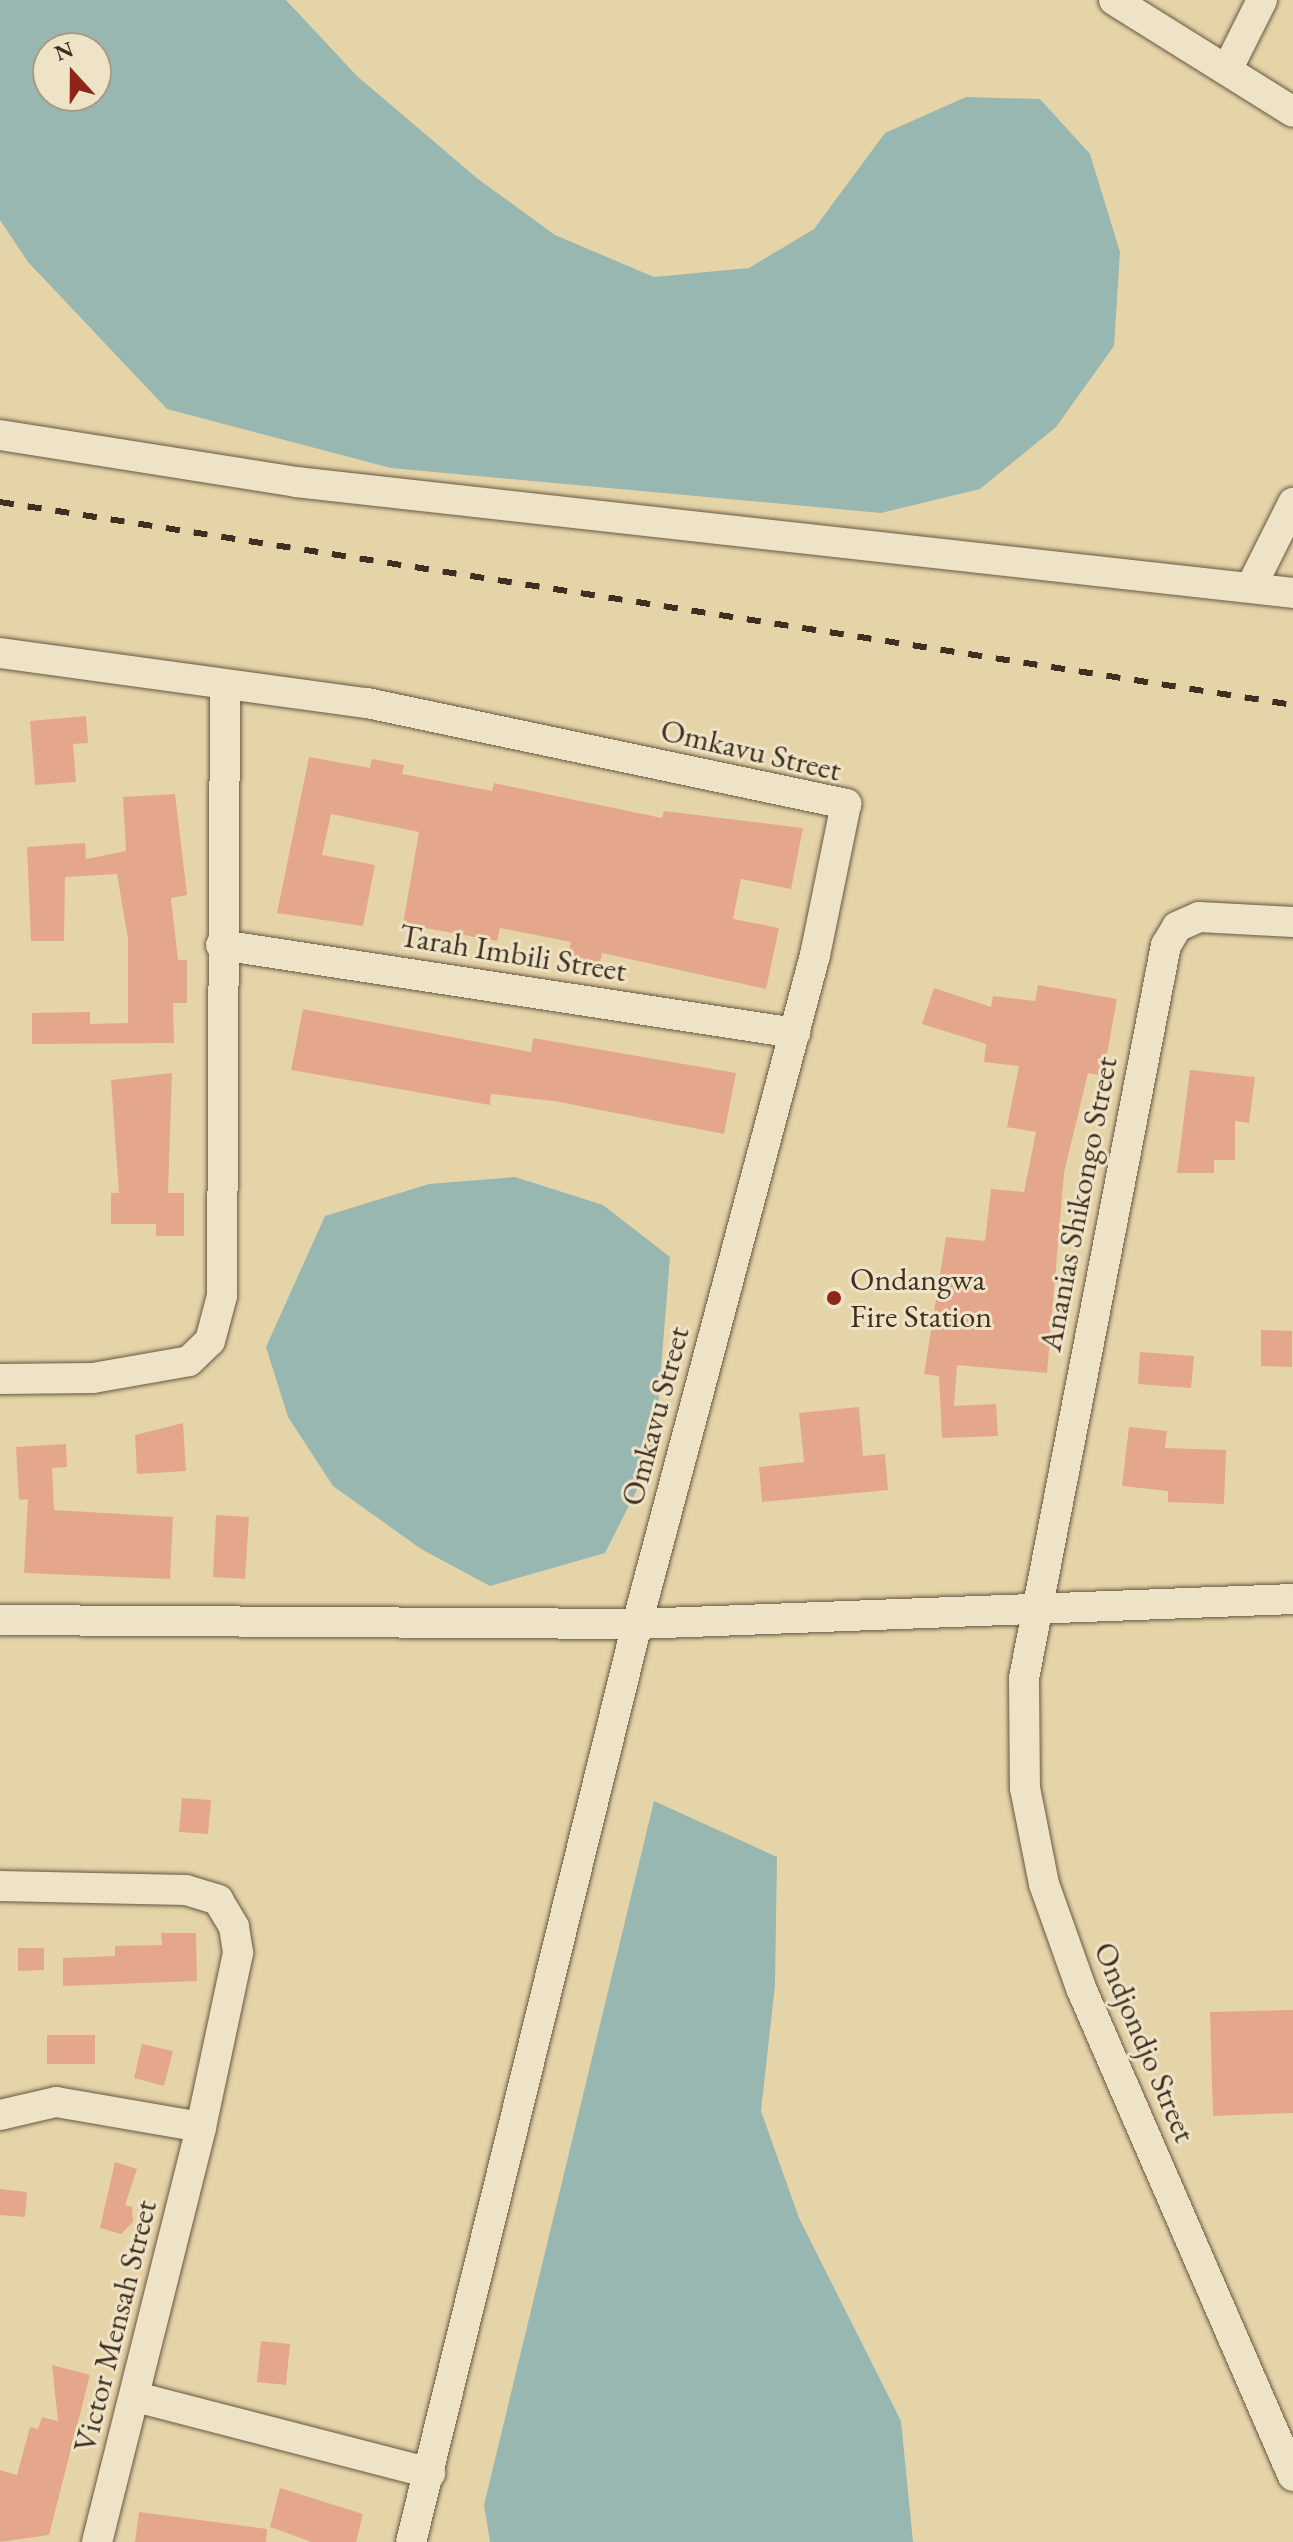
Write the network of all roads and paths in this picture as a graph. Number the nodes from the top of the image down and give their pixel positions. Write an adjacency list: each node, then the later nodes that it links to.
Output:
1 (1114, 0): 3 (street)
2 (1262, 0): 3 (street)
3 (1227, 70): 4 (street)
4 (1293, 112)
5 (0, 435): 7 (street)
6 (1293, 503): 7 (street)
7 (1252, 585): 8 (street)
8 (1293, 593)
9 (0, 653): 10 (street, Omkavu Street)
10 (225, 688): 12 (street); 13 (street, Omkavu Street)
11 (1293, 922): 16 (street, Ananias Shikongo Street)
12 (221, 945): 13 (street, Tarah Imbili Street); 14 (street)
13 (795, 1033): 18 (street, Omkavu Street)
14 (0, 1379)
15 (1293, 1599): 16 (street)
16 (1035, 1615): 18 (street); 24 (street, Ondjondjo Street)
17 (0, 1620): 18 (street)
18 (637, 1624): 23 (street, Omkavu Street)
19 (0, 1886): 21 (street, Victor Mensah Street)
20 (0, 2115): 21 (street)
21 (201, 2127): 22 (street, Victor Mensah Street)
22 (136, 2397): 23 (street); 25 (street, Victor Mensah Street)
23 (430, 2473): 26 (street, Omkavu Street)
24 (1293, 2476)
25 (97, 2542)
26 (411, 2542)

